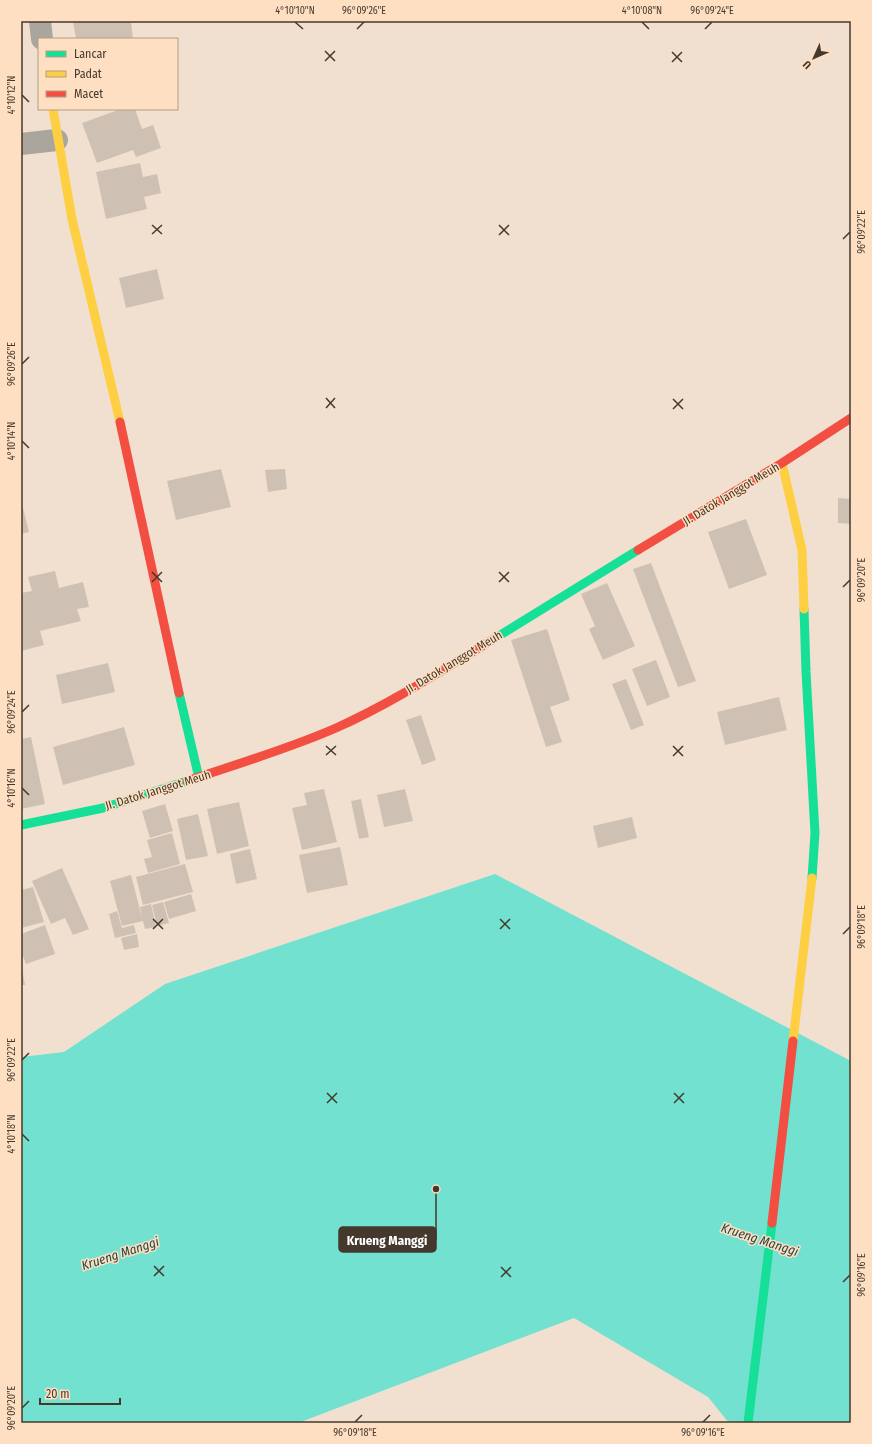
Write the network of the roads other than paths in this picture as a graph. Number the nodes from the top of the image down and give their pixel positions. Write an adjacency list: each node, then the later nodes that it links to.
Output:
1 (40, 21): 2 (street)
2 (42, 38)
3 (53, 110): 4 (street)
4 (58, 140): 5 (street); 8 (street)
5 (21, 144)
6 (851, 418): 7 (street, JI. Datok Janggot Meuh)
7 (782, 463): 8 (street, JI. Datok Janggot Meuh); 10 (street)
8 (199, 778): 9 (street, JI. Datok Janggot Meuh)
9 (21, 825)
10 (748, 1423)

